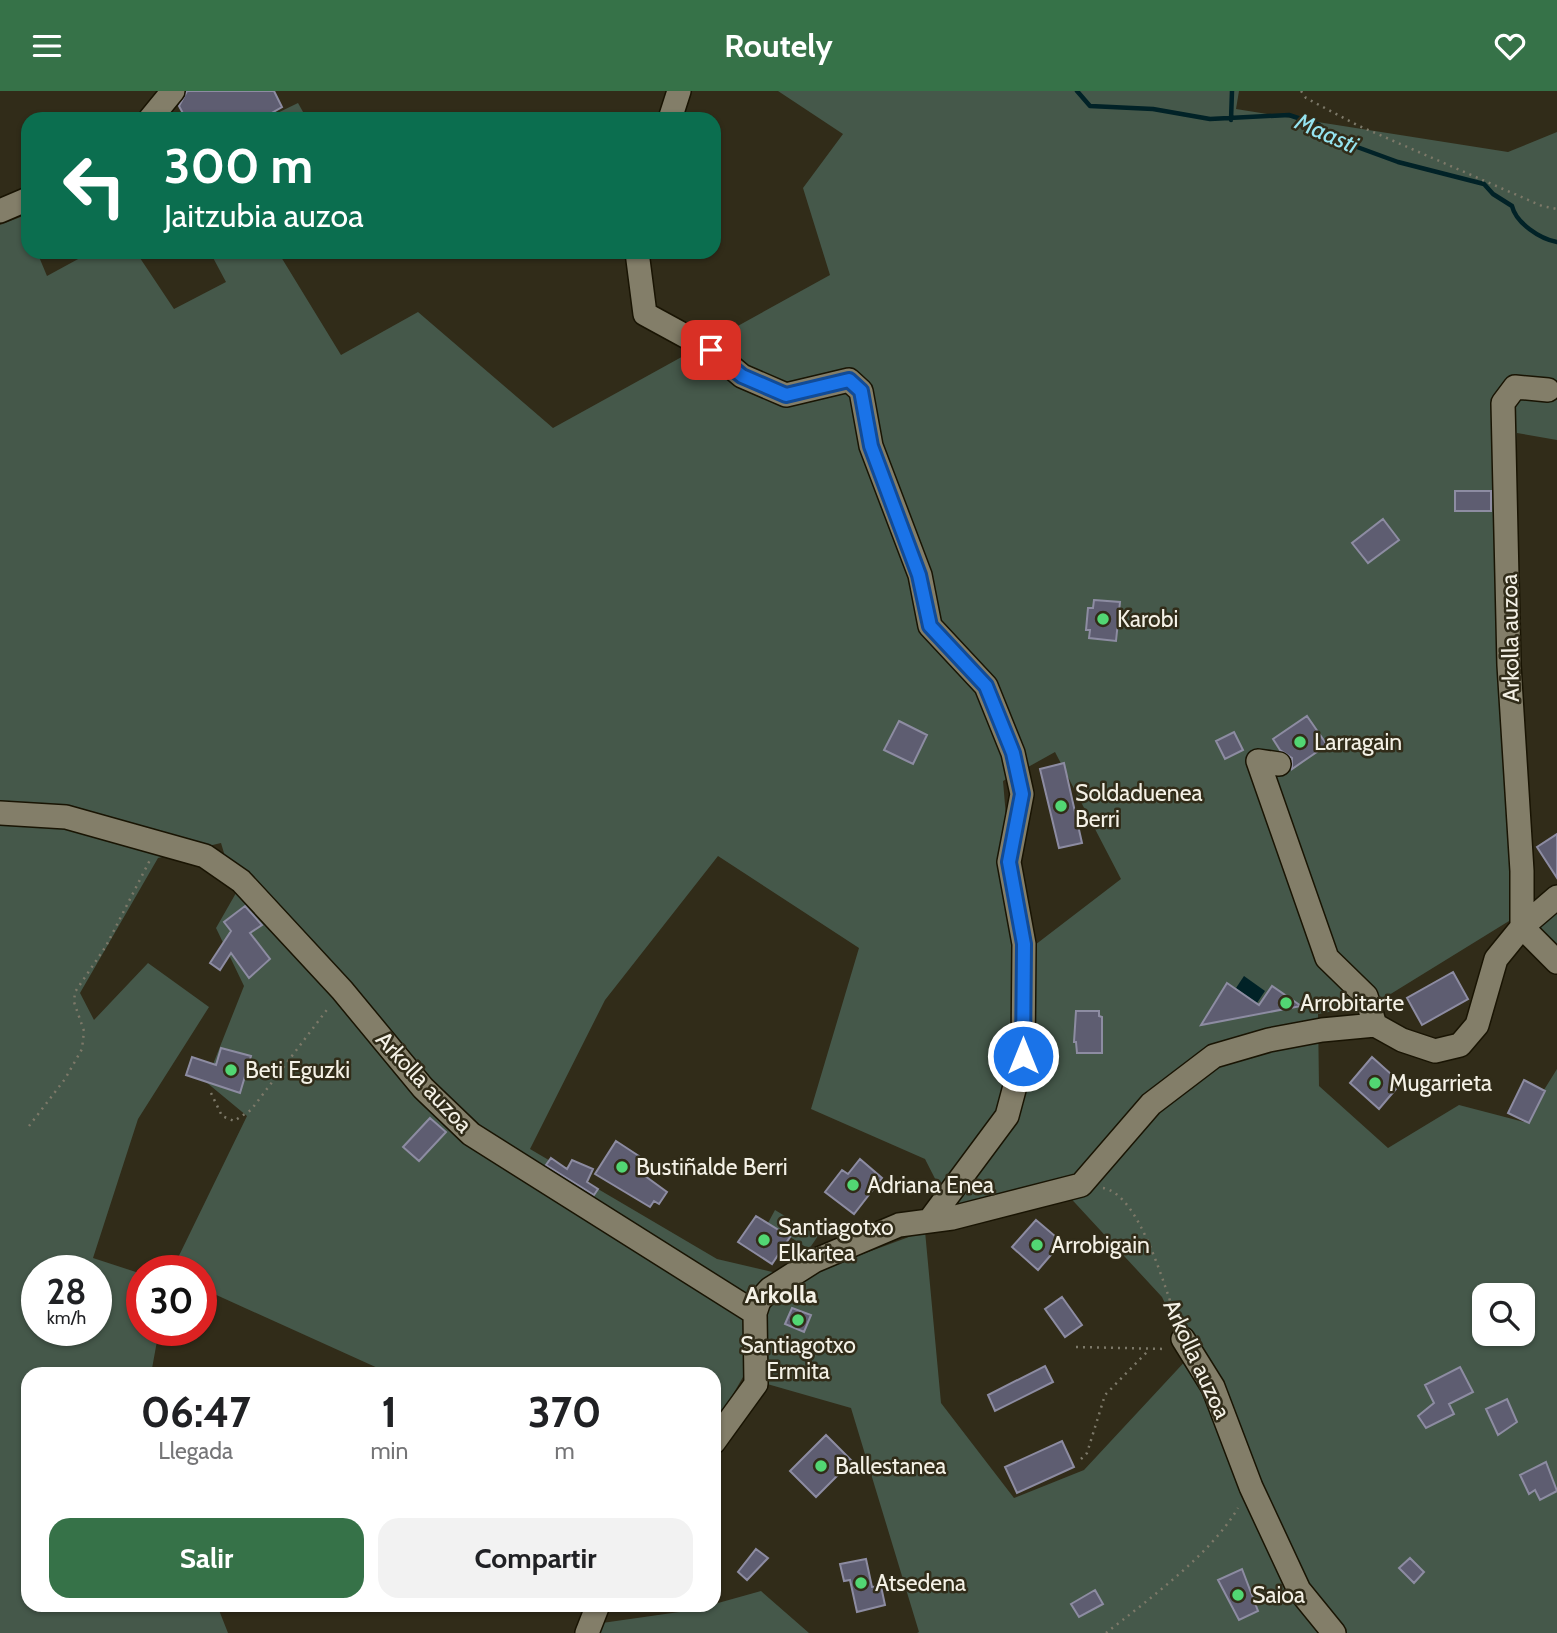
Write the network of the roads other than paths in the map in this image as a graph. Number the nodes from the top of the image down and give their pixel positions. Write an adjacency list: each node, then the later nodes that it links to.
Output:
1 (173, 91): 3 (street)
2 (679, 91): 4 (street)
3 (156, 112)
4 (672, 112)
5 (21, 202): 6 (street)
6 (0, 211)
7 (638, 259): 15 (street)
8 (1548, 390): 12 (street, Arkolla auzoa)
9 (1279, 764): 14 (street)
10 (0, 813): 16 (street, Arkolla auzoa)
11 (1557, 897): 12 (street)
12 (1522, 926): 13 (street); 14 (street)
13 (1557, 962)
14 (1375, 1025): 15 (street)
15 (929, 1221): 16 (street)
16 (755, 1313): 18 (street)
17 (1183, 1339): 21 (street, Arkolla auzoa)
18 (721, 1432)
19 (595, 1612): 20 (street)
20 (587, 1633)
21 (1334, 1633)

